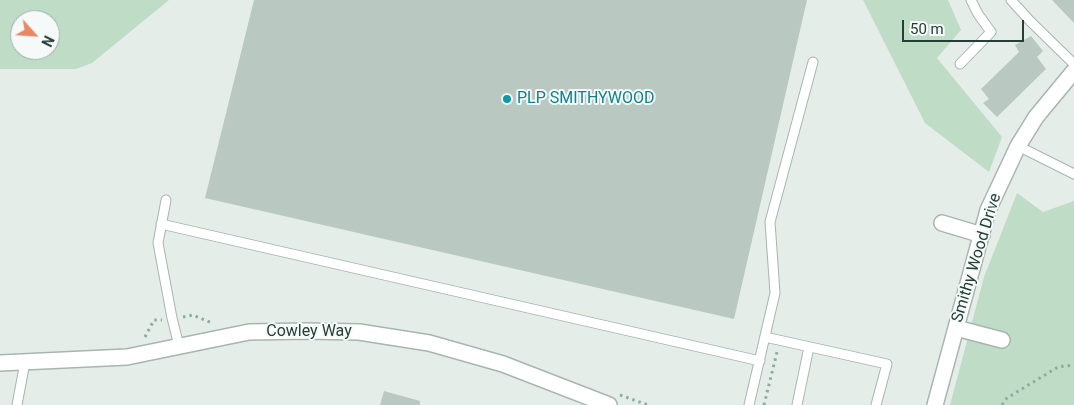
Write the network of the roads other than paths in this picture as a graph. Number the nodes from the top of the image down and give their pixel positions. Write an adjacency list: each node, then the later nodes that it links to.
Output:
1 (971, 0): 4 (lane)
2 (1017, 2): 5 (lane)
3 (813, 62): 14 (lane)
4 (960, 64)
5 (1074, 64)
6 (1074, 71): 7 (street, Smithy Wood Drive)
7 (1018, 146): 8 (lane); 12 (street, Smithy Wood Drive)
8 (1074, 174)
9 (166, 200): 11 (lane)
10 (942, 223): 12 (street)
11 (161, 224): 16 (lane); 18 (lane)
12 (982, 234): 13 (street, Smithy Wood Drive)
13 (956, 328): 15 (street); 26 (street, Smithy Wood Drive)
14 (765, 337): 17 (lane); 18 (lane)
15 (1002, 340)
16 (179, 346): 19 (street, Cowley Way); 22 (street, Cowley Way)
17 (809, 347): 24 (lane); 25 (lane)
18 (760, 361): 23 (lane)
19 (25, 362): 20 (street, Cowley Way); 21 (lane)
20 (0, 363)
21 (17, 405)
22 (609, 405)
23 (750, 405)
24 (796, 405)
25 (876, 405)
26 (936, 405)

